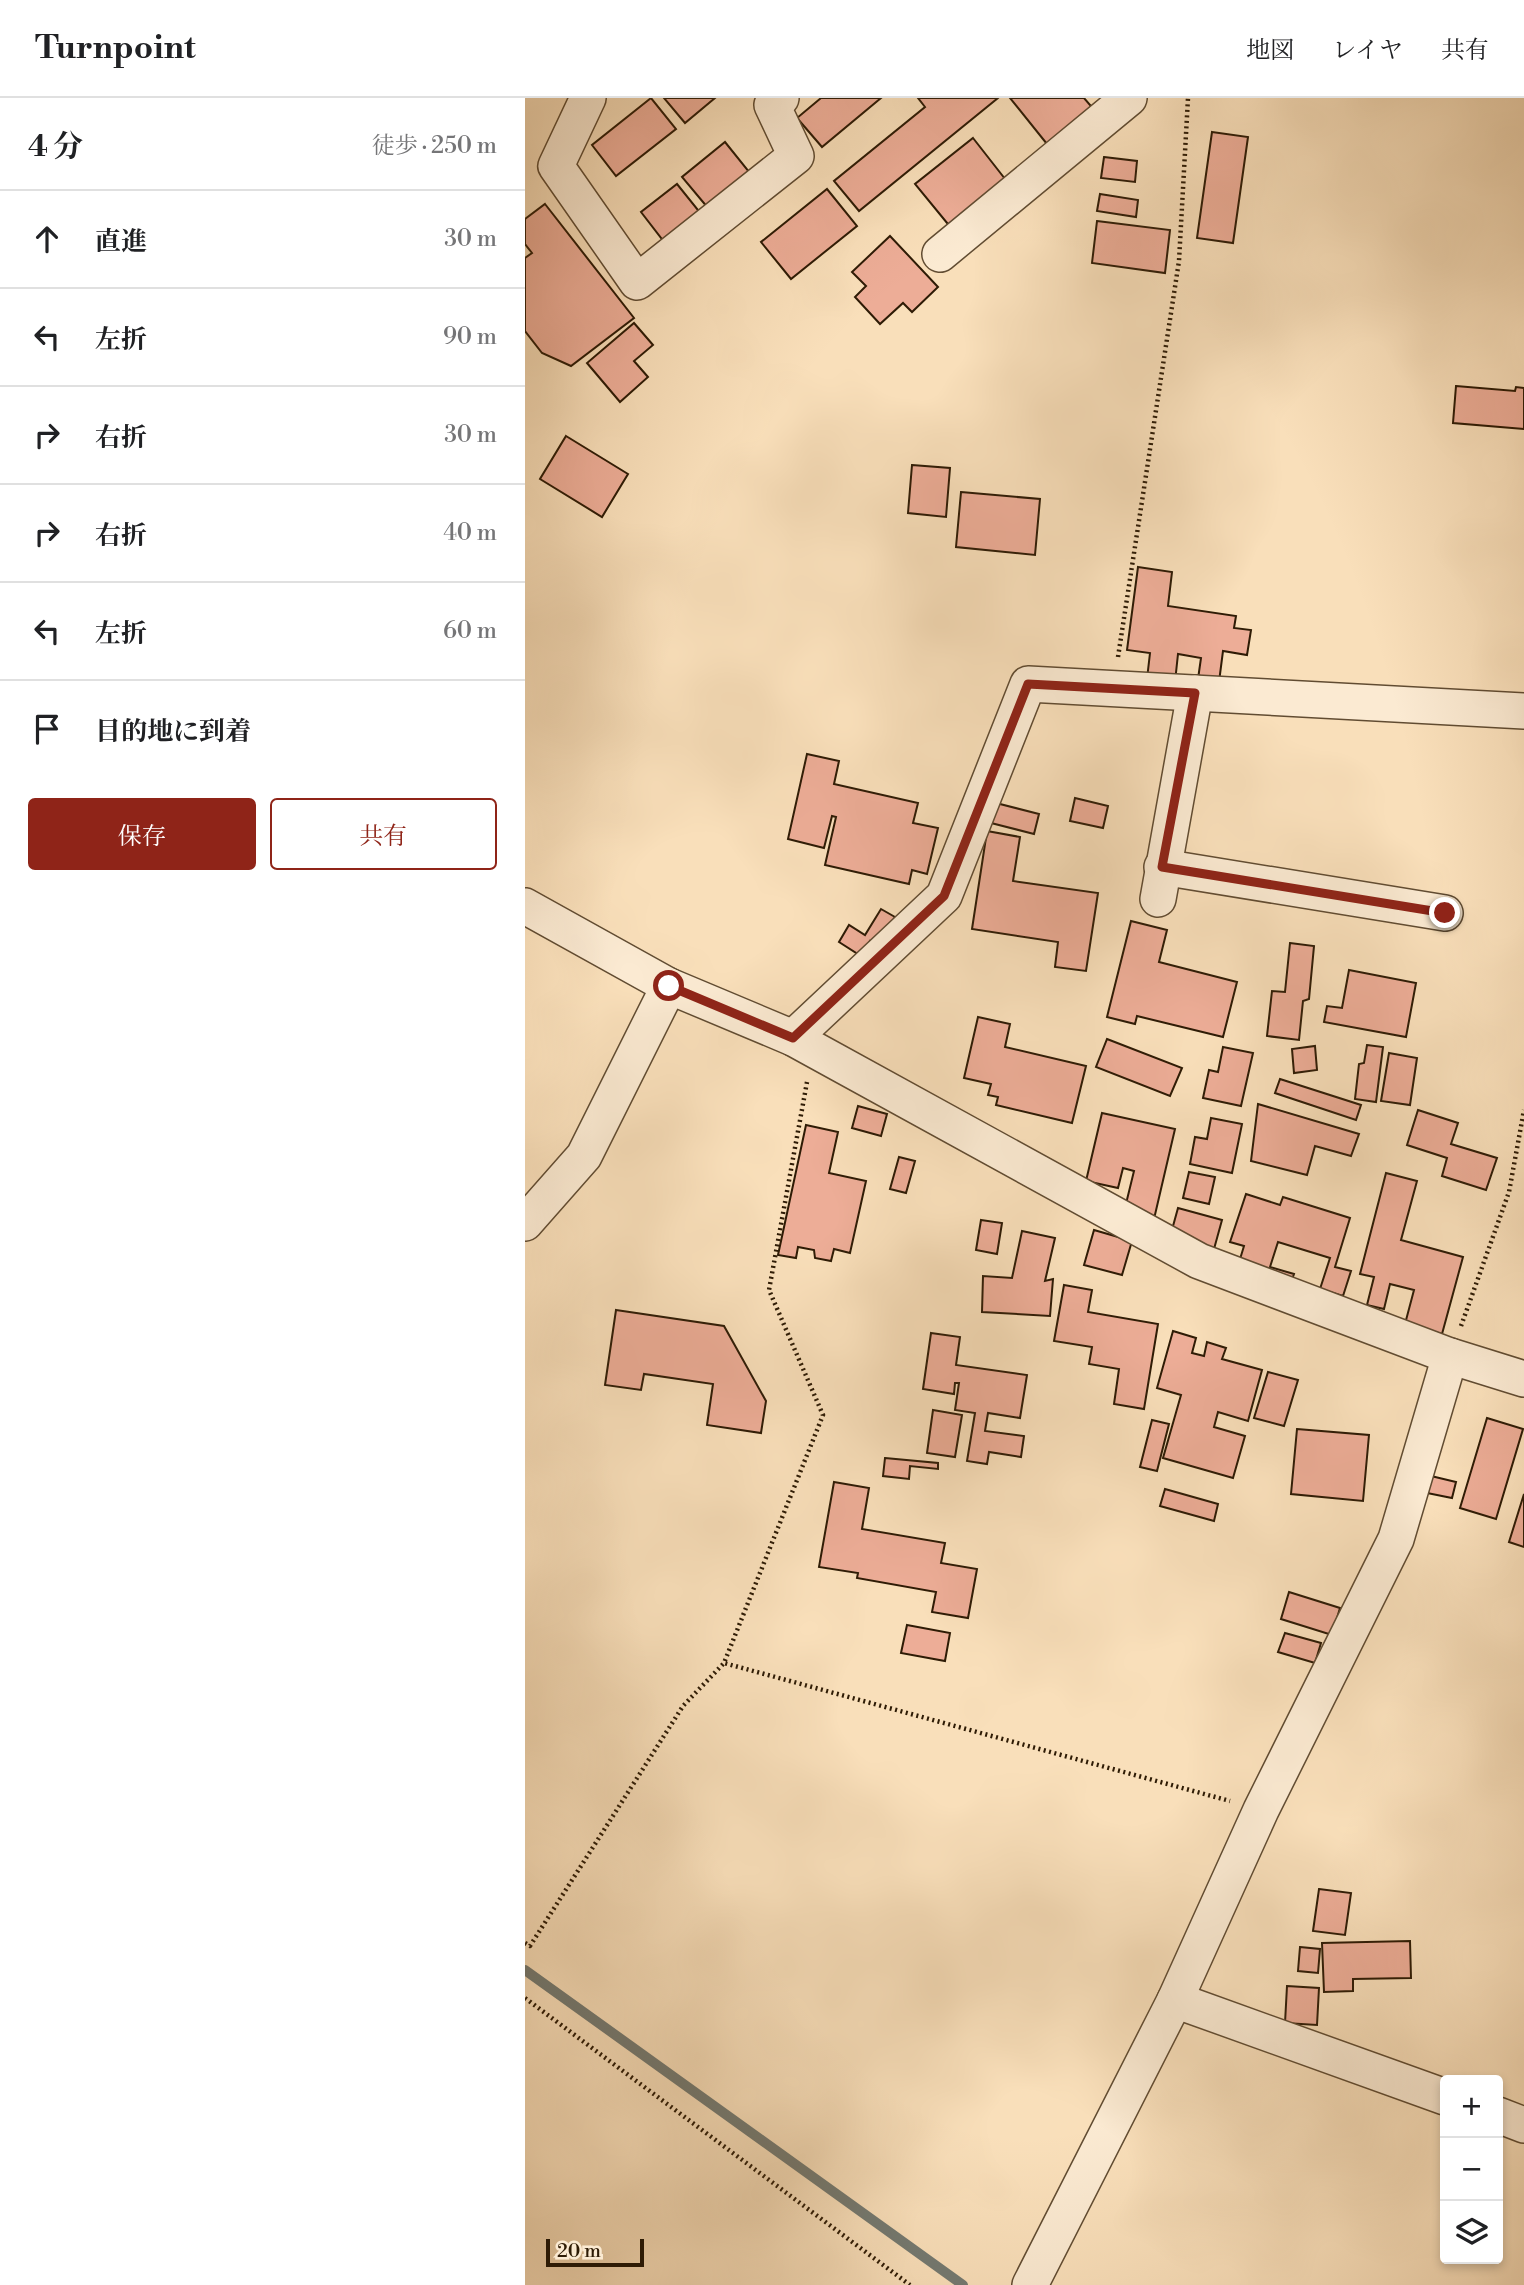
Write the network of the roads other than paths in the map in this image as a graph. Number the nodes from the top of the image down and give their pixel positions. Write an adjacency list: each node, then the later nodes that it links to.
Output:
1 (588, 98): 2 (street)
2 (781, 98)
3 (1129, 98): 4 (street)
4 (940, 254)
5 (1195, 693): 6 (street); 8 (street); 10 (street)
6 (1524, 711)
7 (525, 906): 9 (street)
8 (1445, 913)
9 (669, 986): 10 (street); 11 (street)
10 (803, 1043): 12 (street)
11 (525, 1223)
12 (1450, 1356): 13 (street); 14 (street)
13 (1524, 1379)
14 (1175, 2000): 15 (street); 18 (street)
15 (1440, 2095)
16 (1503, 2117): 17 (street)
17 (1524, 2125)
18 (1030, 2285)

